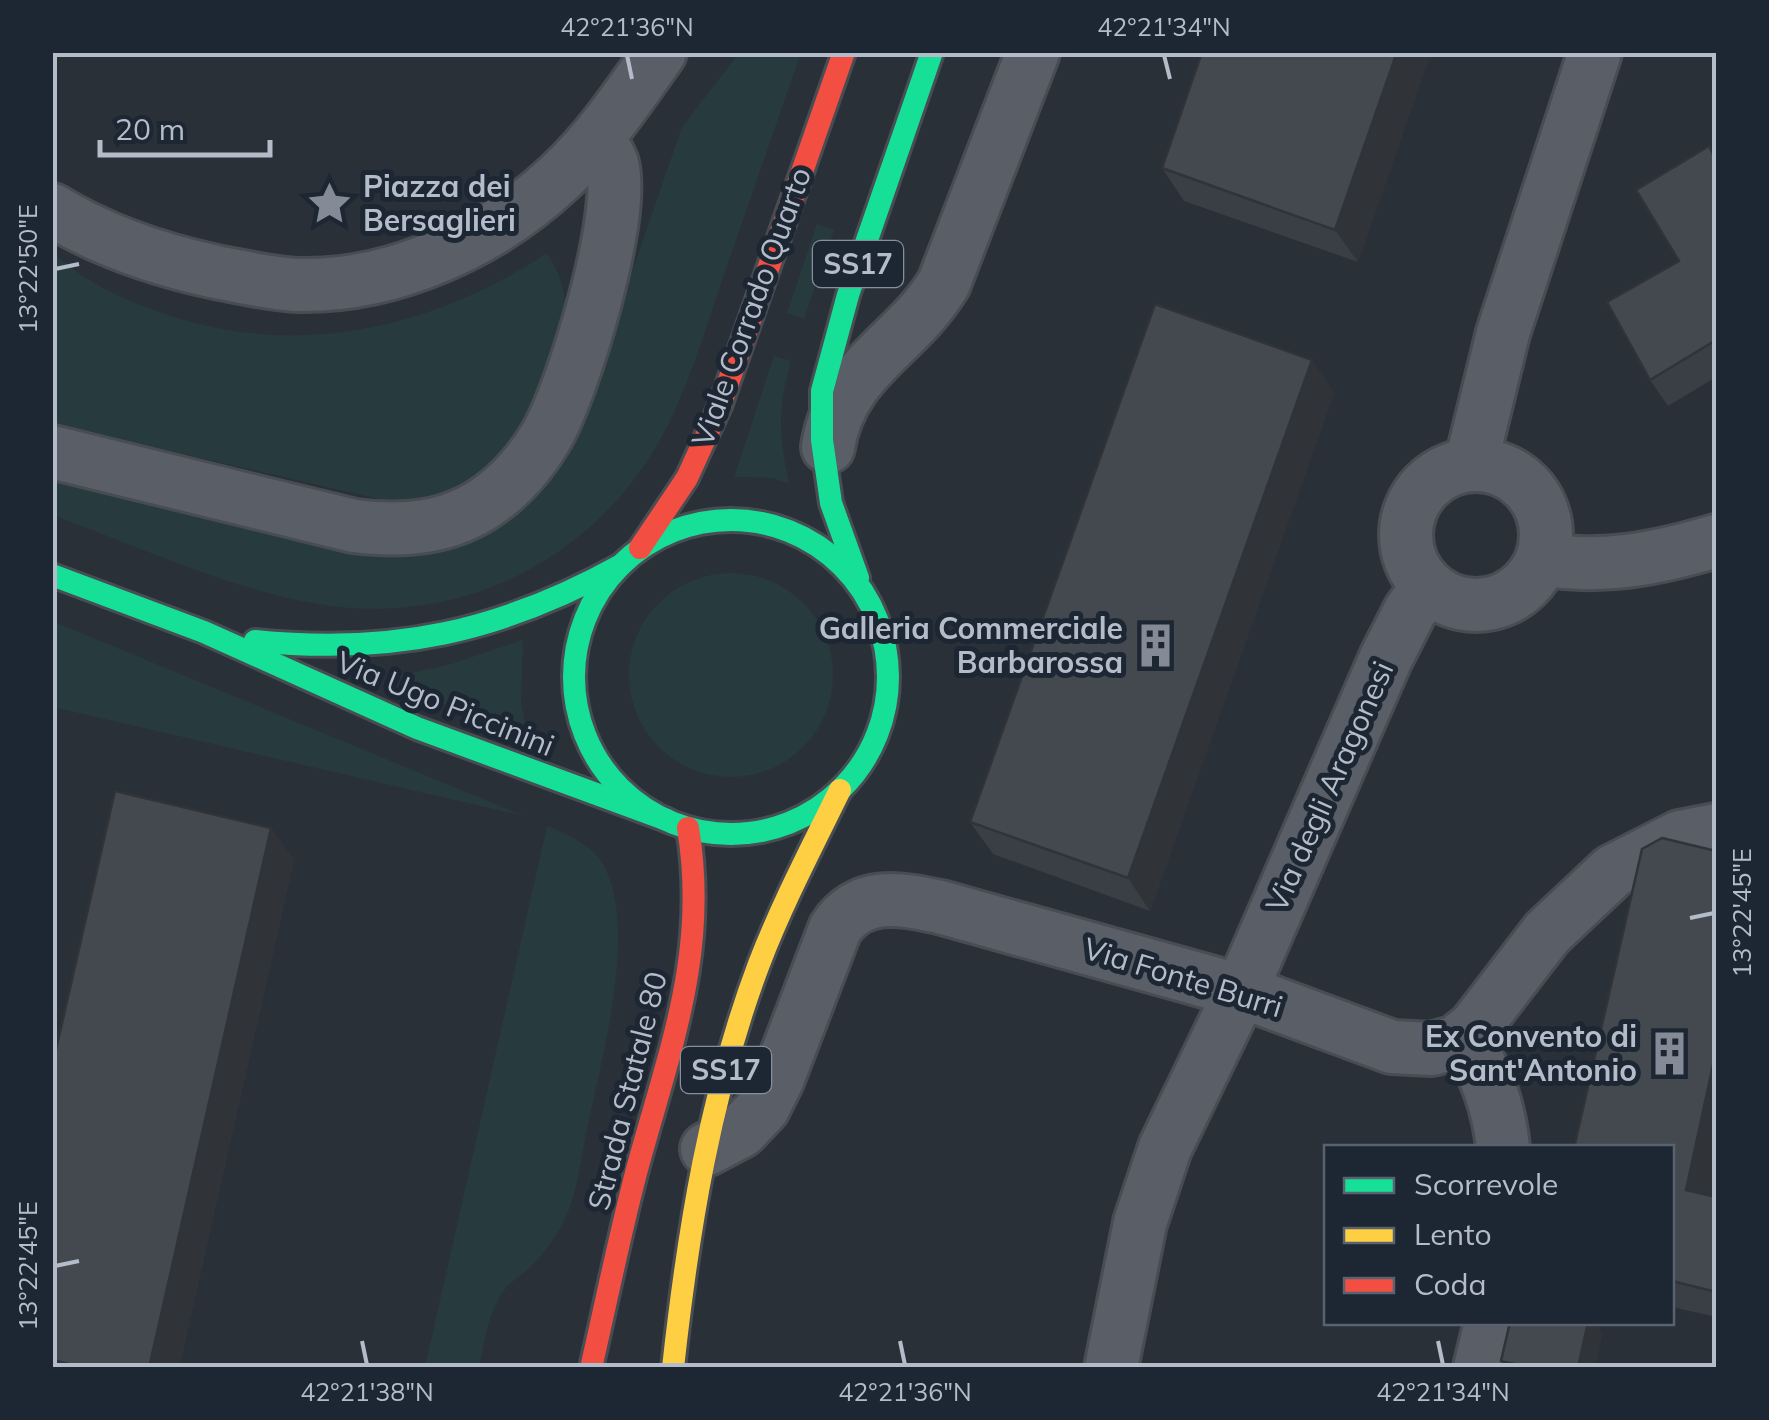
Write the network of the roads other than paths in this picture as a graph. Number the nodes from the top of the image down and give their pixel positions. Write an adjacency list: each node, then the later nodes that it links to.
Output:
1 (660, 52): 6 (street)
2 (844, 52): 12 (main road, Viale Corrado Quarto / SS17)
3 (932, 52): 10 (main road, SS17)
4 (1033, 52): 10 (street)
5 (1595, 52): 9 (street)
6 (598, 138): 7 (street); 8 (street)
7 (52, 210)
8 (52, 452)
9 (1471, 464): 13 (street); 15 (street)
10 (828, 483): 16 (main road, SS17)
11 (1716, 541): 13 (street)
12 (630, 558): 16 (main road); 17 (main road, Via Ugo Piccinini); 19 (main road)
13 (1542, 559): 15 (street)
14 (52, 575): 17 (main road, Via Ugo Piccinini)
15 (1428, 587): 21 (street, Via degli Aragonesi)
16 (867, 599): 18 (main road)
17 (204, 632): 19 (main road, Via Ugo Piccinini)
18 (840, 790): 19 (main road); 24 (main road, SS17)
19 (678, 824): 26 (main road, Strada Statale 80)
20 (1716, 830): 22 (street)
21 (1241, 991): 22 (street, Via Fonte Burri); 24 (street, Via Fonte Burri); 28 (street, Via degli Aragonesi)
22 (1464, 1038): 23 (street)
23 (1503, 1145)
24 (707, 1148): 27 (main road, SS17)
25 (1490, 1325): 29 (street)
26 (591, 1368)
27 (673, 1368)
28 (1112, 1368)
29 (1480, 1368)

